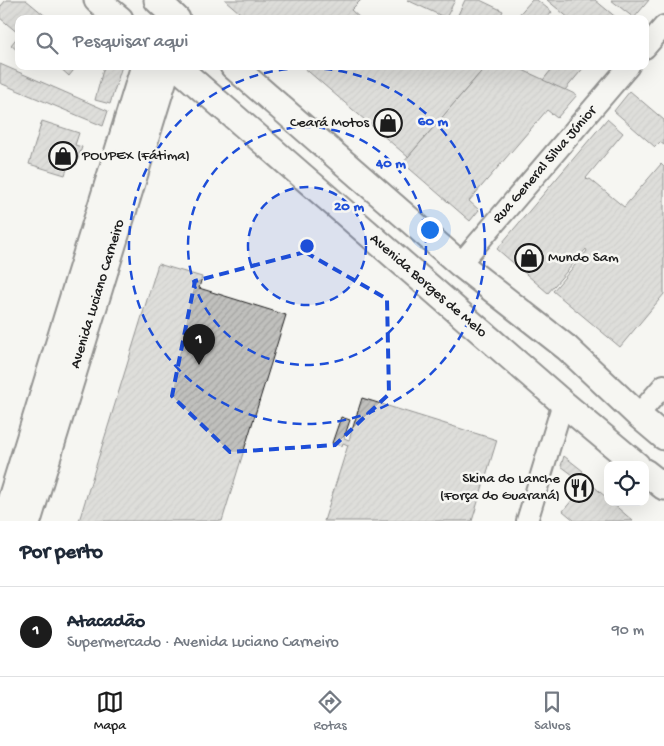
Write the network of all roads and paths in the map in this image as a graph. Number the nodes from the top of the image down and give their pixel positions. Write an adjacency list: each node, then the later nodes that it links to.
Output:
1 (97, 0): 4 (main road)
2 (187, 0): 3 (main road)
3 (167, 10)
4 (115, 15)
5 (664, 26): 6 (street)
6 (649, 43)
7 (143, 70): 20 (main road, Avenida Luciano Carneiro)
8 (167, 70): 21 (main road, Avenida Luciano Carneiro)
9 (181, 70): 14 (main road, Avenida Borges de Melo)
10 (238, 70): 12 (main road)
11 (626, 70): 12 (street, Rua General Silva Júnior)
12 (460, 264): 15 (main road)
13 (664, 385): 15 (street)
14 (563, 403): 17 (main road, Avenida Borges de Melo); 22 (street)
15 (638, 415): 16 (main road)
16 (664, 437)
17 (632, 461)
18 (649, 475): 19 (main road)
19 (664, 488)
20 (4, 521)
21 (28, 521)
22 (528, 521)

